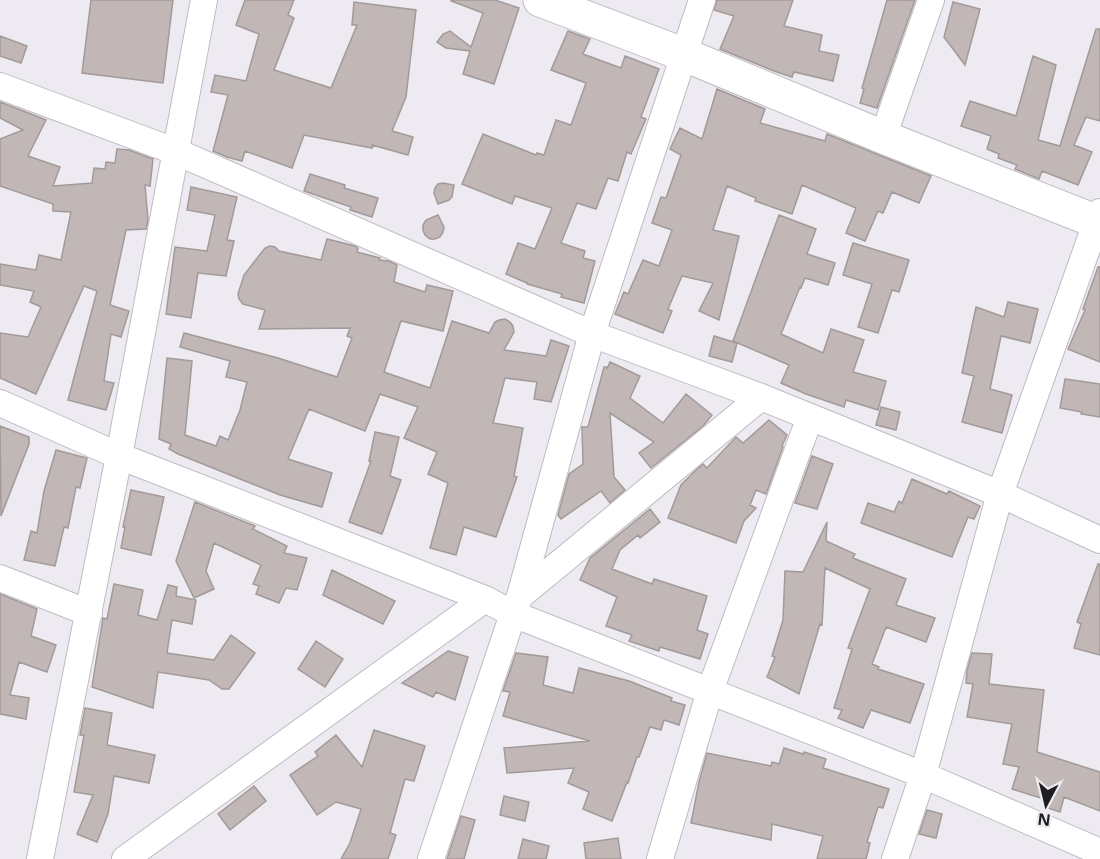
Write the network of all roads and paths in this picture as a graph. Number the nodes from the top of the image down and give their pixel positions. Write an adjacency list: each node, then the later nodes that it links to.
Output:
1 (204, 0): 8 (street)
2 (540, 0): 5 (main road)
3 (702, 0): 5 (street)
4 (931, 0): 7 (street)
5 (685, 55): 7 (main road); 10 (street)
6 (0, 86): 8 (street)
7 (883, 136): 9 (main road)
8 (177, 152): 10 (street); 14 (street)
9 (1099, 219): 15 (street)
10 (592, 334): 11 (street); 19 (street)
11 (761, 397): 13 (street); 19 (street)
12 (0, 403): 14 (street)
13 (810, 417): 15 (street); 21 (street)
14 (119, 456): 18 (street); 20 (street)
15 (1000, 494): 16 (street); 22 (street)
16 (1100, 540)
17 (0, 578): 20 (street)
18 (485, 599): 19 (street); 25 (street)
19 (516, 605): 21 (street); 26 (street)
20 (89, 613): 24 (street)
21 (710, 691): 22 (street); 27 (street)
22 (923, 775): 23 (street); 28 (street)
23 (1100, 852)
24 (40, 859)
25 (125, 859)
26 (431, 859)
27 (660, 859)
28 (895, 859)

